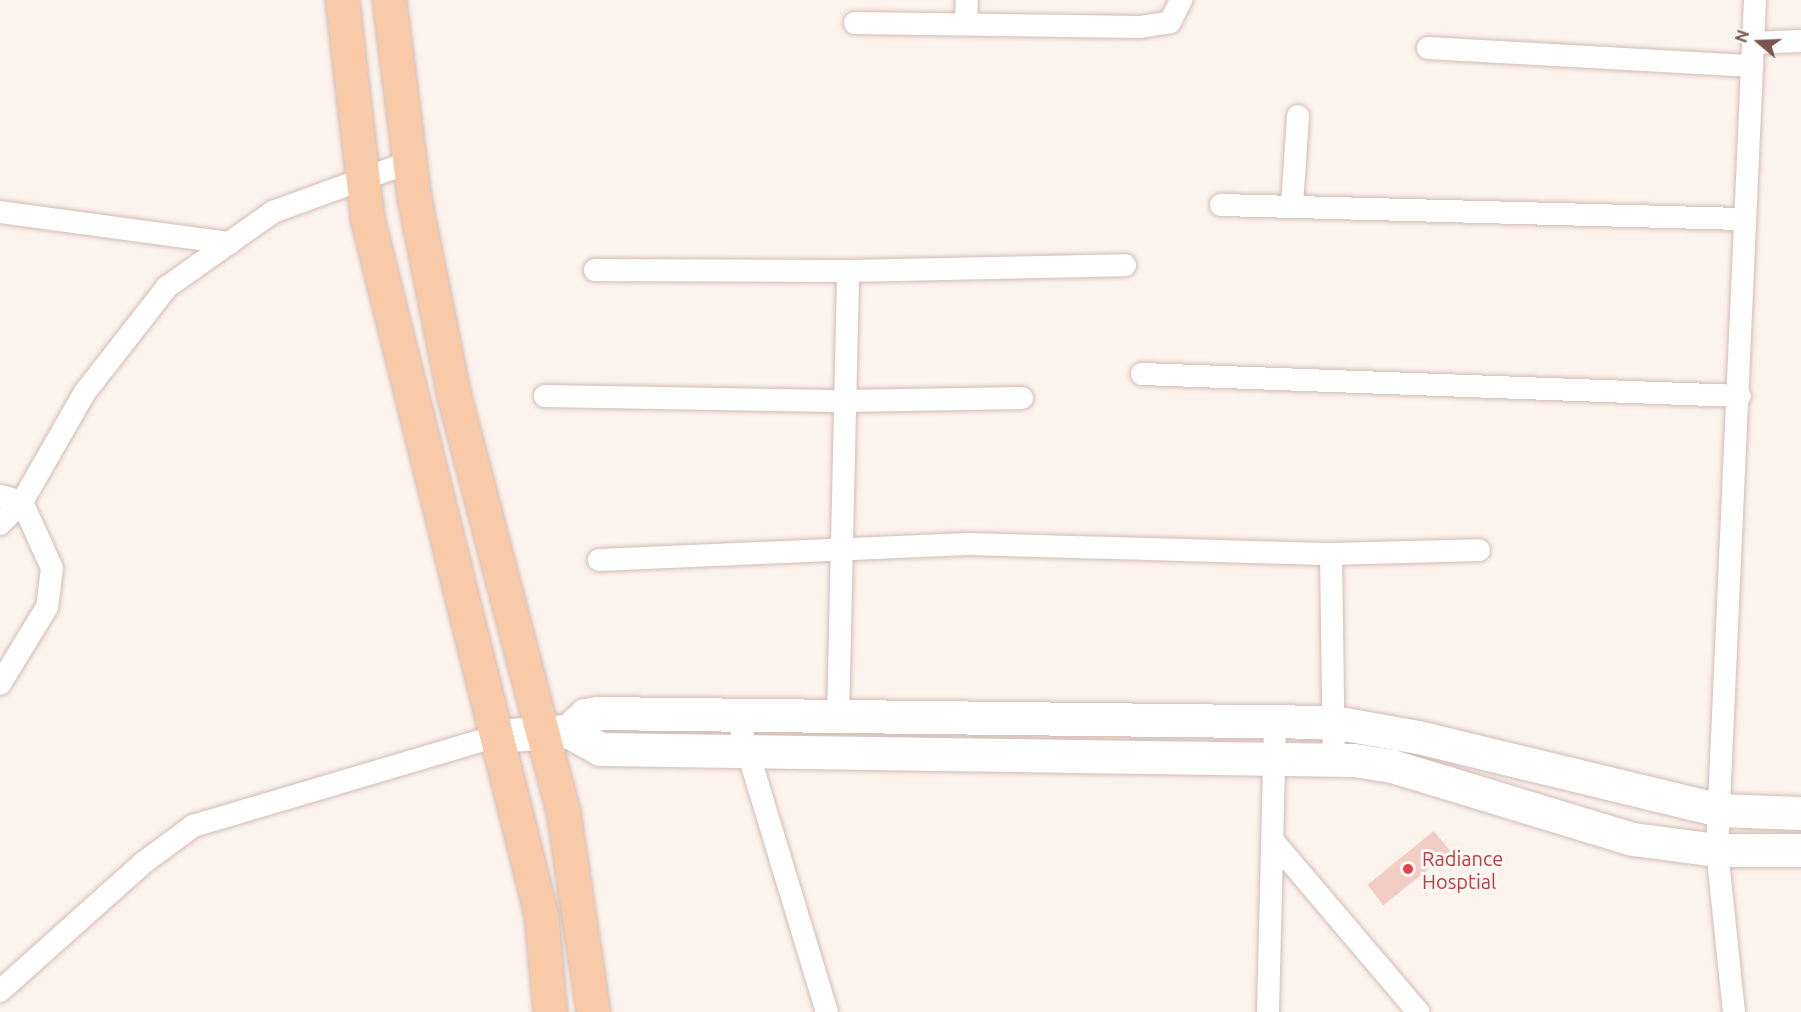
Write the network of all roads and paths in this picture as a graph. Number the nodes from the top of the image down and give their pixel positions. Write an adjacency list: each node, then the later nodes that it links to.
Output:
1 (342, 0): 14 (main road)
2 (389, 0): 13 (main road)
3 (967, 0): 7 (street)
4 (1181, 0): 7 (street)
5 (1755, 0): 9 (street)
6 (855, 23): 7 (street)
7 (966, 23)
8 (1801, 42): 9 (street)
9 (1753, 43): 11 (street)
10 (1428, 48): 11 (street)
11 (1753, 66): 18 (street)
12 (1298, 116): 16 (street)
13 (410, 162): 14 (street); 39 (main road)
14 (363, 179): 19 (street); 40 (main road)
15 (1221, 205): 16 (street)
16 (1293, 205): 18 (street)
17 (0, 212): 19 (street)
18 (1742, 219): 25 (street)
19 (230, 243): 28 (street)
20 (1125, 265): 22 (street)
21 (595, 270): 22 (street)
22 (848, 271): 27 (street)
23 (1142, 374): 25 (street)
24 (545, 396): 27 (street)
25 (1740, 396): 44 (street)
26 (1022, 398): 27 (street)
27 (845, 401): 30 (street)
28 (11, 499): 29 (street); 34 (street)
29 (0, 524)
30 (844, 548): 32 (street); 33 (street); 36 (street)
31 (1479, 550): 32 (street)
32 (1331, 554): 38 (street)
33 (599, 560)
34 (0, 684)
35 (737, 716): 36 (street); 39 (street); 41 (street)
36 (838, 718): 37 (street)
37 (1275, 722): 38 (street); 42 (street)
38 (1333, 723): 43 (street); 44 (street)
39 (556, 732): 40 (street); 41 (street); 51 (main road)
40 (496, 736): 49 (street); 50 (main road)
41 (747, 748): 42 (street); 52 (street)
42 (1276, 758): 43 (street); 46 (street)
43 (1334, 759): 47 (street)
44 (1719, 810): 45 (street); 47 (street)
45 (1801, 813)
46 (1274, 842): 53 (street); 54 (street)
47 (1718, 850): 48 (street); 55 (street)
48 (1801, 850)
49 (0, 991)
50 (550, 1012)
51 (593, 1012)
52 (827, 1012)
53 (1268, 1012)
54 (1418, 1012)
55 (1734, 1012)

